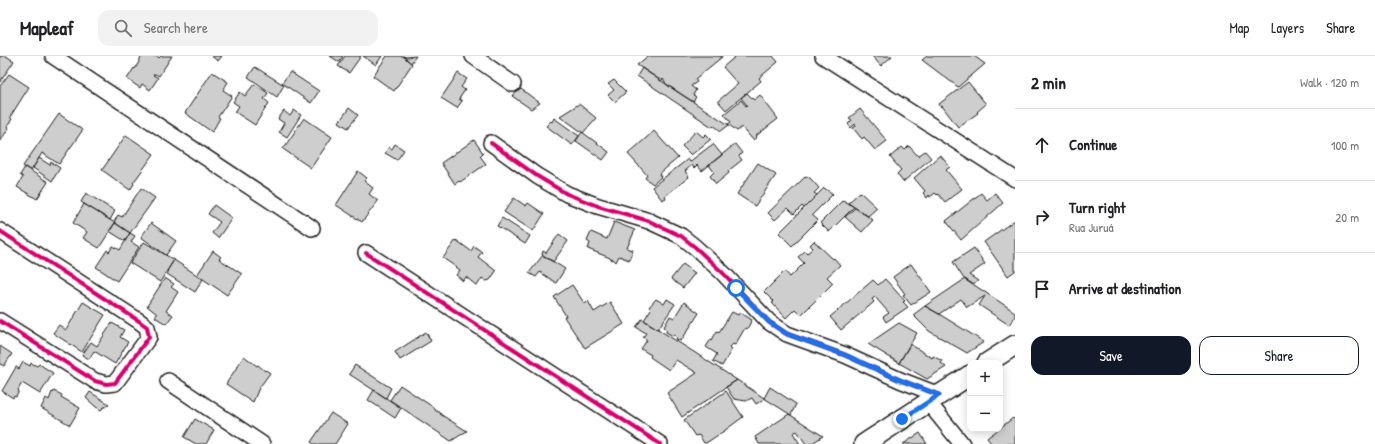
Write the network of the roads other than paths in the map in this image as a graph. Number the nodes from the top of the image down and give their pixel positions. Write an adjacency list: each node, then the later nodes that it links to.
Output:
1 (53, 56): 7 (street)
2 (473, 56): 4 (street)
3 (823, 56): 6 (street)
4 (513, 84)
5 (491, 143): 15 (street)
6 (1015, 179)
7 (312, 228)
8 (0, 231): 10 (street)
9 (366, 253): 17 (street)
10 (0, 321)
11 (1015, 345): 12 (street)
12 (992, 360)
13 (967, 376): 15 (street)
14 (168, 381): 16 (street)
15 (933, 399): 18 (street); 19 (street)
16 (262, 444)
17 (660, 444)
18 (864, 444)
19 (962, 444)

